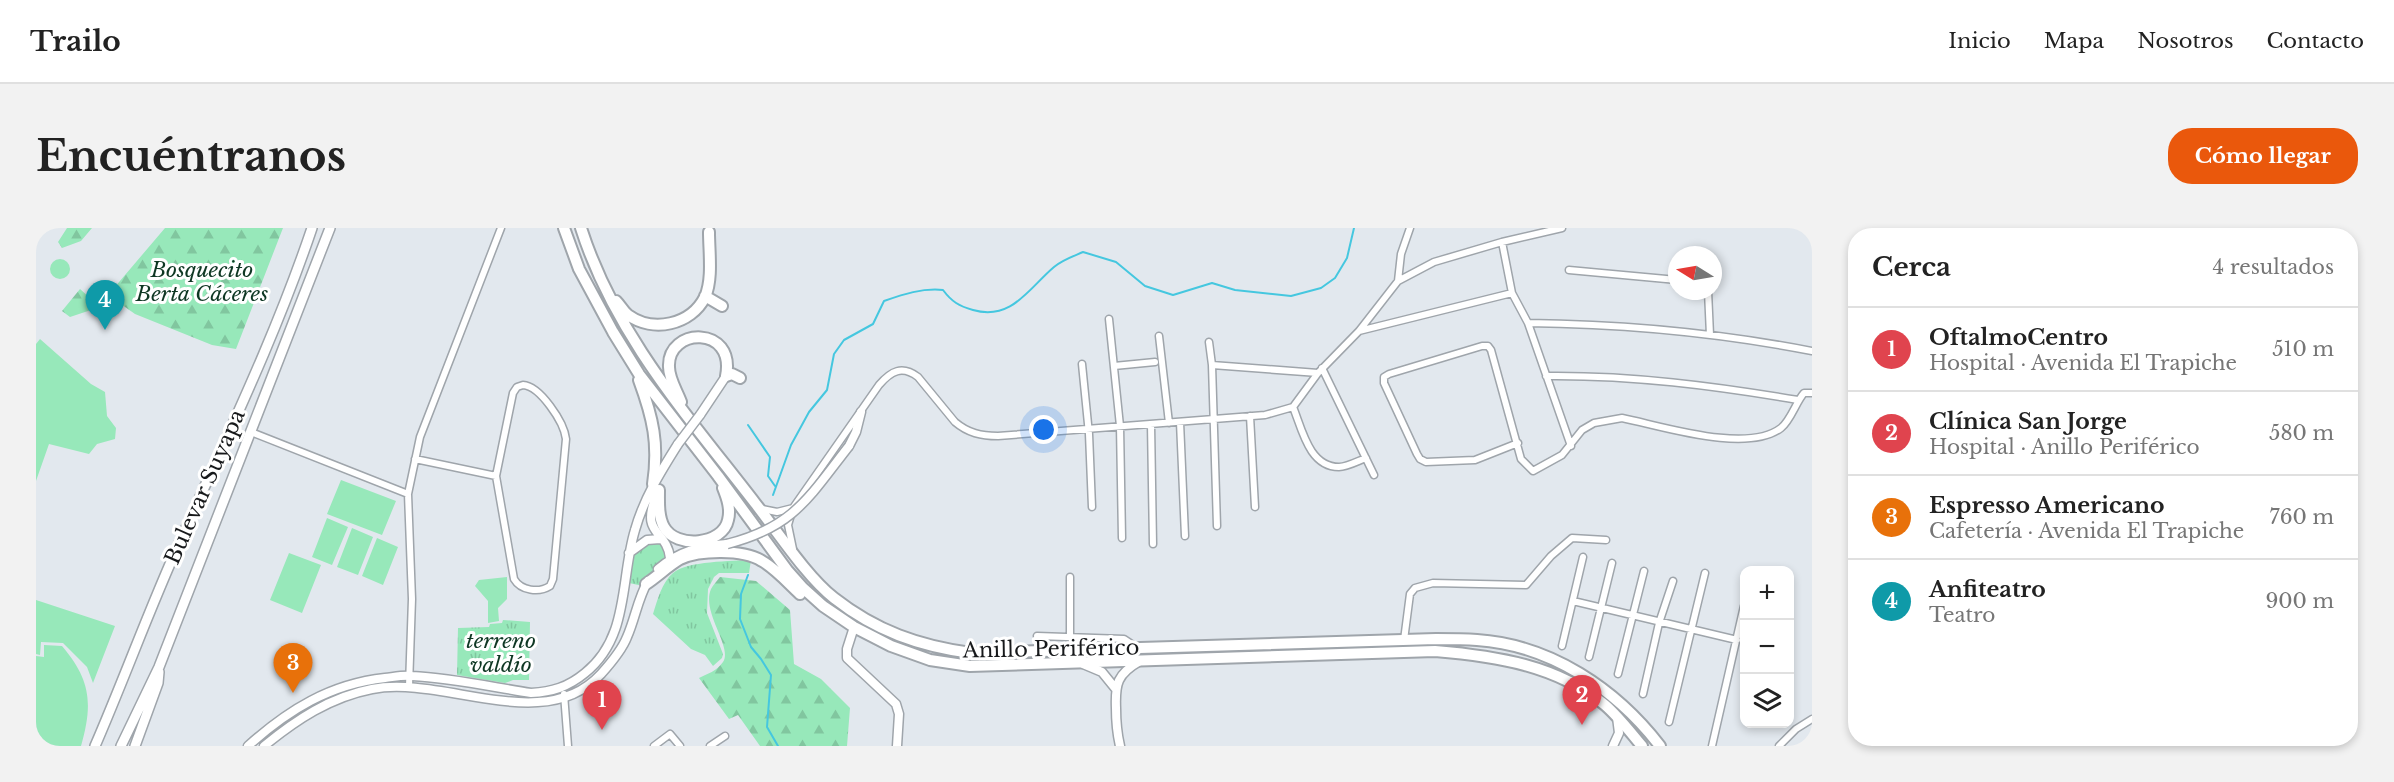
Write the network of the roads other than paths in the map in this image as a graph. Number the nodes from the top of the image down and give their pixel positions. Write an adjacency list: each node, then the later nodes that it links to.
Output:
1 (312, 228): 106 (main road, Bulevar Suyapa)
2 (330, 228): 46 (main road, Bulevar Suyapa)
3 (501, 228): 50 (street)
4 (564, 228): 28 (highway, Anillo Periférico)
5 (581, 228): 13 (highway, Anillo Periférico)
6 (1410, 228): 12 (street)
7 (1562, 228): 9 (street)
8 (710, 232): 15 (highway)
9 (1502, 242): 12 (street); 14 (street)
10 (1569, 270): 11 (street)
11 (1668, 279)
12 (1398, 281): 20 (street)
13 (603, 284): 15 (highway); 38 (highway, Anillo Periférico)
14 (1512, 293): 19 (street); 20 (street)
15 (705, 296): 17 (highway)
16 (1708, 300): 21 (street)
17 (722, 306)
18 (1109, 319): 29 (street)
19 (1528, 323): 21 (street); 32 (street)
20 (1359, 331): 30 (street)
21 (1710, 335): 24 (street)
22 (1159, 336): 42 (street)
23 (1209, 342): 27 (street)
24 (1812, 351)
25 (1155, 362): 29 (street)
26 (1082, 364): 45 (street)
27 (1212, 365): 30 (street); 40 (street)
28 (634, 366): 53 (highway, Anillo Periférico); 54 (highway)
29 (1114, 366): 44 (street)
30 (1320, 370): 36 (street); 49 (street)
31 (726, 376): 33 (highway); 38 (highway); 54 (main road, bridge)
32 (1546, 376): 35 (street); 48 (street)
33 (740, 378)
34 (1812, 393): 35 (street)
35 (1798, 400): 48 (street)
36 (1293, 407): 39 (street); 49 (street)
37 (861, 412): 45 (street); 58 (street); 69 (main road, bridge)
38 (686, 414): 59 (highway, Anillo Periférico)
39 (1250, 416): 40 (street); 57 (street)
40 (1212, 419): 41 (street); 60 (street)
41 (1180, 422): 42 (street); 61 (street)
42 (1169, 423): 43 (street)
43 (1151, 424): 44 (street); 65 (street)
44 (1120, 426): 45 (street); 62 (street)
45 (1089, 429): 56 (street)
46 (251, 432): 55 (street); 93 (main road, Bulevar Suyapa)
47 (1518, 443): 47 (street); 48 (street)
48 (1571, 446)
49 (1366, 458): 51 (street)
50 (415, 459): 52 (street); 55 (street)
51 (1374, 475)
52 (496, 476): 52 (street)
53 (718, 476): 54 (highway); 82 (highway, Anillo Periférico)
54 (656, 487): 63 (main road); 66 (main road)
55 (408, 494): 95 (street)
56 (1092, 507)
57 (1255, 507)
58 (793, 508): 59 (street); 67 (street)
59 (760, 509): 67 (highway, Anillo Periférico)
60 (1217, 526)
61 (1185, 536)
62 (1122, 538)
63 (660, 539): 66 (main road); 69 (main road)
64 (1606, 540): 86 (street)
65 (1153, 544)
66 (629, 552): 75 (main road)
67 (794, 553): 89 (highway, Anillo Periférico)
68 (1583, 557): 77 (street)
69 (670, 558): 76 (main road)
70 (1612, 563): 78 (street)
71 (1644, 571): 79 (street)
72 (1705, 573): 83 (street)
73 (1070, 576): 85 (street)
74 (1673, 581): 81 (street)
75 (626, 585): 76 (main road); 97 (main road)
76 (645, 587): 82 (highway); 100 (main road)
77 (1573, 601): 78 (street); 88 (street)
78 (1601, 609): 79 (street); 90 (street)
79 (1632, 617): 81 (street); 94 (street)
80 (1741, 620): 87 (street)
81 (1659, 623): 83 (street); 99 (street)
82 (849, 624): 92 (highway, Anillo Periférico); 116 (main road)
83 (1691, 630): 87 (street); 104 (street)
84 (1037, 636): 85 (street)
85 (1070, 636): 89 (street)
86 (1404, 639): 89 (highway, Anillo Periférico); 120 (highway, Anillo Periférico)
87 (1737, 640): 121 (street)
88 (1562, 646)
89 (1137, 648)
90 (1589, 657)
91 (1140, 662): 92 (highway, Anillo Periférico); 98 (main road); 101 (highway, Anillo Periférico)
92 (1073, 664): 98 (main road)
93 (159, 667): 107 (main road, Bulevar Suyapa); 108 (main road)
94 (1618, 674)
95 (410, 675): 96 (street); 97 (main road); 103 (main road)
96 (409, 686): 100 (main road); 111 (main road)
97 (563, 687): 100 (street)
98 (1115, 688): 117 (main road)
99 (1643, 694)
100 (564, 698): 112 (street)
101 (1617, 716): 118 (main road); 119 (highway, Anillo Periférico)
102 (1812, 719): 122 (street)
103 (274, 722): 109 (main road); 110 (main road)
104 (1669, 722)
105 (725, 736): 115 (street)
106 (95, 746)
107 (121, 746)
108 (135, 746)
109 (248, 746)
110 (254, 746)
111 (264, 746)
112 (568, 746)
113 (654, 746): 114 (street)
114 (680, 746)
115 (710, 746)
116 (897, 746)
117 (1120, 746)
118 (1613, 746)
119 (1642, 746)
120 (1660, 746)
121 (1712, 746)
122 (1779, 746)

